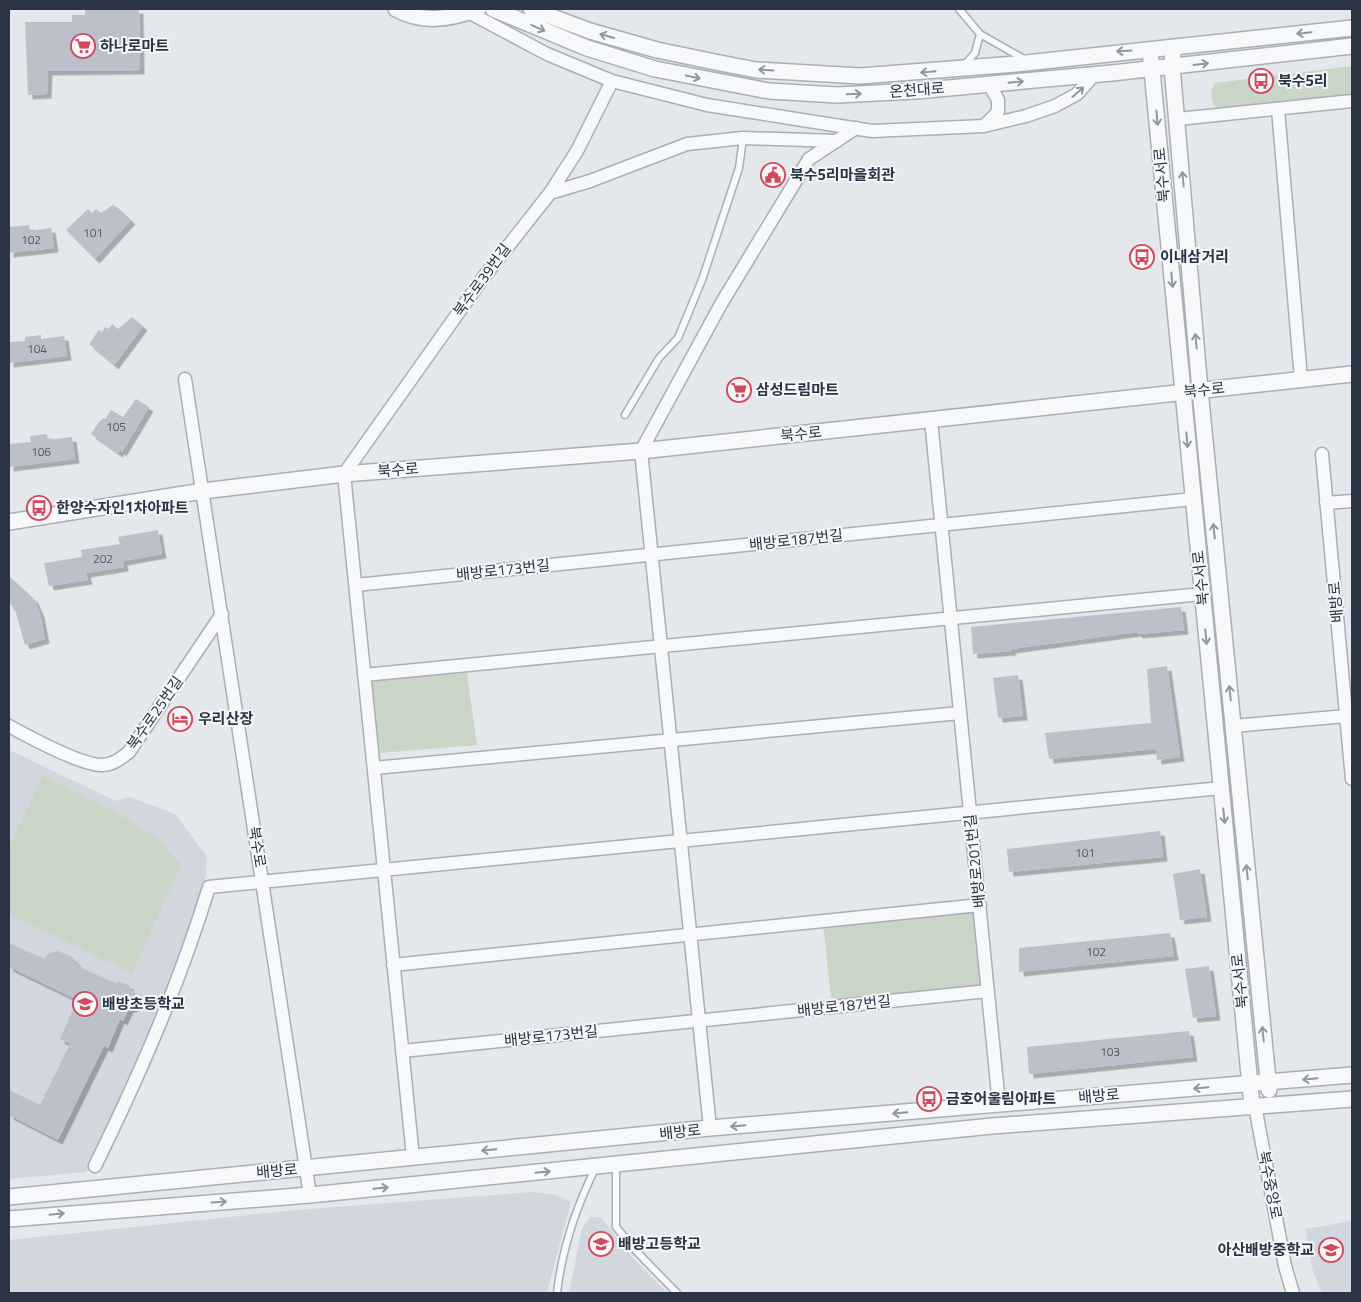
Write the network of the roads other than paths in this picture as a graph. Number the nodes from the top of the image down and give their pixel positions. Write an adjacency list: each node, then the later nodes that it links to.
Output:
1 (396, 9): 5 (street)
2 (493, 9): 17 (street, 온천대로, one-way to 17)
3 (531, 9): 13 (street, 온천대로, one-way to 3)
4 (958, 9): 7 (lane)
5 (473, 10): 16 (street)
6 (1352, 28): 9 (street, 온천대로, one-way to 9)
7 (980, 34): 11 (lane); 13 (lane)
8 (1352, 46): 12 (street, 온천대로, one-way to 8)
9 (1173, 48): 10 (street, 온천대로); 12 (street, 북수서로)
10 (1150, 50): 11 (street, 온천대로, one-way to 11); 14 (street, 북수서로)
11 (1030, 62): 13 (street, 온천대로)
12 (1172, 67): 14 (street, 온천대로); 20 (street, 북수서로)
13 (960, 69)
14 (1152, 69): 15 (street, 온천대로); 30 (street, 북수서로, one-way to 30)
15 (1094, 75): 17 (street, 온천대로, one-way to 15); 21 (street, one-way to 15)
16 (612, 81): 22 (street); 25 (street, 북수로39번길)
17 (989, 84): 21 (street)
18 (1352, 101): 19 (street)
19 (1278, 108): 20 (street); 28 (street)
20 (1178, 119): 29 (street, 북수서로, one-way to 20)
21 (984, 126): 22 (street)
22 (856, 128): 24 (street)
23 (743, 138): 24 (street); 25 (street); 31 (lane)
24 (837, 141): 33 (street)
25 (550, 193): 35 (street, 북수로39번길)
26 (1352, 374): 28 (street, 북수로)
27 (185, 379): 36 (street)
28 (1301, 379): 29 (street, 북수로)
29 (1200, 390): 30 (street, 북수로); 52 (street, 북수서로, one-way to 29)
30 (1183, 392): 32 (street, 북수로); 37 (street, 북수서로, one-way to 37)
31 (625, 414)
32 (931, 420): 33 (street, 북수로); 41 (street, 배방로201번길)
33 (641, 451): 35 (street, 북수로); 42 (street)
34 (1322, 454): 39 (street, 배방로)
35 (344, 474): 36 (street, 북수로); 43 (street)
36 (203, 491): 40 (street); 45 (street, 북수로)
37 (1193, 499): 41 (street); 44 (street, 북수서로)
38 (1352, 500): 39 (street)
39 (1326, 503): 50 (street, 배방로)
40 (9, 522)
41 (942, 525): 42 (street, 배방로187번길); 46 (street, 배방로201번길)
42 (651, 555): 43 (street, 배방로173번길); 47 (street)
43 (356, 585): 48 (street)
44 (1202, 594): 46 (street); 56 (street, 북수서로, one-way to 56)
45 (222, 614): 51 (street, 북수로25번길); 60 (street, 북수로)
46 (951, 618): 47 (street); 49 (street, 배방로201번길)
47 (661, 646): 48 (street); 53 (street)
48 (364, 675): 54 (street)
49 (960, 712): 53 (street); 57 (street, 배방로201번길)
50 (1349, 717): 52 (street); 55 (street, 배방로)
51 (9, 726)
52 (1233, 726): 68 (street, 북수서로, one-way to 52)
53 (670, 740): 54 (street); 58 (street)
54 (374, 768): 59 (street)
55 (1352, 779)
56 (1221, 788): 57 (street); 69 (street, 북수서로, one-way to 69)
57 (970, 812): 58 (street); 61 (street, 배방로201번길)
58 (681, 841): 59 (street); 62 (street)
59 (384, 870): 60 (street); 63 (street)
60 (262, 882): 76 (street); 78 (street, 북수로)
61 (980, 905): 62 (street); 64 (street, 배방로201번길)
62 (690, 935): 63 (street); 65 (street)
63 (394, 965): 66 (street)
64 (988, 991): 65 (street, 배방로187번길); 71 (street, 배방로201번길)
65 (699, 1021): 66 (street, 배방로173번길); 73 (street)
66 (402, 1051): 74 (street)
67 (1352, 1075): 68 (street, 배방로, one-way to 68)
68 (1268, 1082): 69 (street, 배방로); 72 (street, 북수서로)
69 (1250, 1084): 71 (street, 배방로, one-way to 71); 72 (street, 북수서로)
70 (1352, 1099): 72 (street, 배방로)
71 (999, 1104): 73 (street, 배방로, one-way to 73)
72 (1259, 1105): 75 (street, 배방로); 84 (street, 북수중앙로)
73 (710, 1128): 74 (street, 배방로, one-way to 74)
74 (413, 1157): 78 (street, 배방로)
75 (616, 1164): 77 (street, 배방로); 83 (lane)
76 (94, 1166)
77 (596, 1166): 79 (street, 배방로, one-way to 77); 82 (lane)
78 (306, 1168): 79 (street, 북수로); 80 (street, 배방로)
79 (310, 1195): 81 (street, 배방로, one-way to 79)
80 (9, 1197)
81 (9, 1219)
82 (557, 1293)
83 (677, 1293)
84 (1293, 1293)

